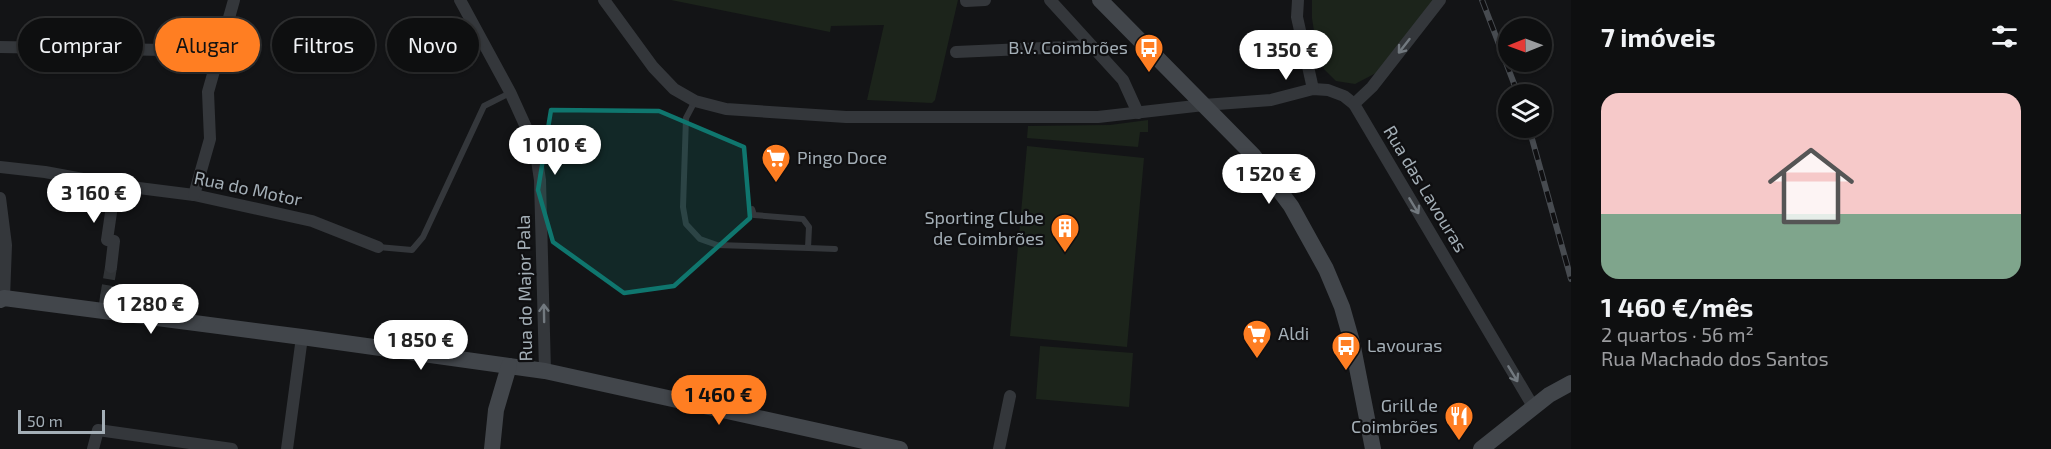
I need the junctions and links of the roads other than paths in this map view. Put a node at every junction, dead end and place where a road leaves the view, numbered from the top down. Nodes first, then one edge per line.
1 (234, 0) edge
2 (604, 0) edge
3 (966, 0) edge
4 (985, 0) edge
5 (1050, 0) edge
6 (1100, 0) edge
7 (1298, 0) edge
8 (1440, 0) edge
9 (466, 2) edge
10 (229, 18) edge
11 (1090, 46) junction
12 (0, 47) edge
13 (155, 50) edge
14 (956, 52) dead end
15 (213, 72) edge
16 (1313, 89) junction
17 (510, 92) junction
18 (695, 101) junction
19 (1354, 104) junction
20 (1204, 105) junction
21 (1138, 113) junction
22 (0, 167) edge
23 (115, 185) junction
24 (194, 195) junction
25 (0, 198) edge
26 (752, 209) dead end
27 (378, 247) joint
28 (808, 248) junction
29 (835, 249) dead end
30 (111, 267) tunnel mouth
31 (2, 299) edge
32 (302, 337) junction
33 (509, 366) junction
34 (545, 371) junction
35 (1570, 386) edge
36 (1010, 396) dead end
37 (1533, 408) junction
38 (896, 448) edge
39 (93, 449) edge
40 (232, 449) edge
41 (287, 449) edge
42 (492, 449) edge
43 (999, 449) edge
44 (1373, 449) edge
45 (1480, 449) edge

1 - 10 street
2 - 18 street
3 - 4 street
5 - 11 street
6 - 20 street
7 - 16 street
8 -> 19 street
9 - 17 street, Rua do Major Pala
11 - 14 street
11 - 21 street
12 - 13 street
15 - 24 street
16 - 19 street
16 - 20 street
17 - 27 lane
34 -> 17 street, Rua do Major Pala
18 - 21 street
18 - 28 lane
19 -> 37 street, Rua das Lavouras
20 - 21 street
20 - 44 street
22 - 23 street, Rua do Motor
23 - 24 street, Rua do Motor
23 - 30 street
24 - 27 street, Rua do Motor
25 - 31 street
26 - 28 lane
28 - 29 lane
31 - 32 street
32 - 33 street
32 - 41 street
33 - 34 street
33 - 42 street
34 - 38 street
35 - 37 street
36 - 43 street
37 - 45 street
39 - 40 street

